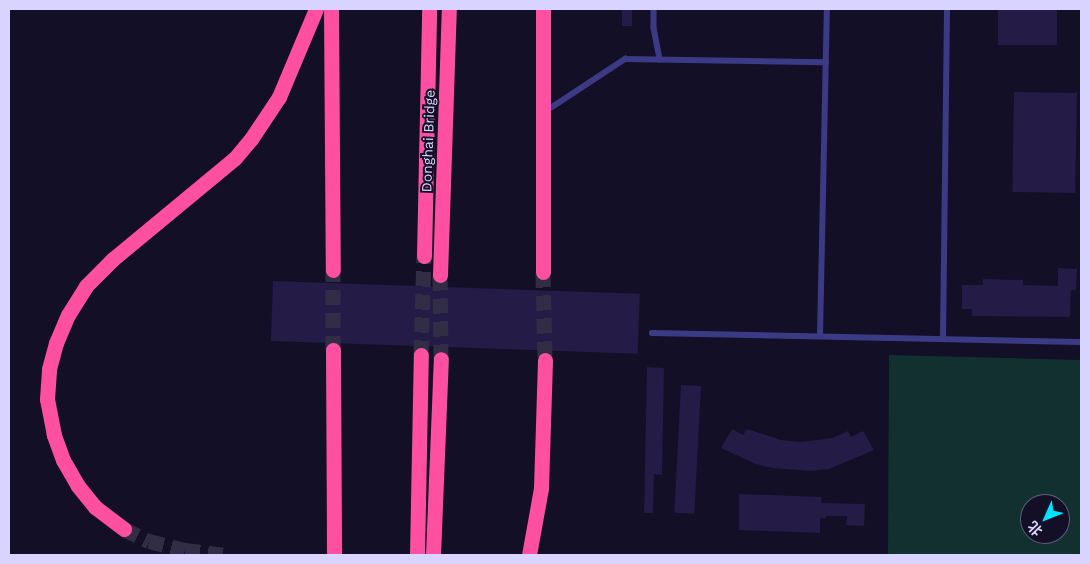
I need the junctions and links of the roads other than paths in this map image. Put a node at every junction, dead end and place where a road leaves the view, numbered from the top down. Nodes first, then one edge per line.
1 (316, 9) edge
2 (331, 9) edge
3 (429, 9) edge
4 (448, 9) edge
5 (543, 9) edge
6 (654, 9) edge
7 (827, 9) edge
8 (947, 9) edge
9 (660, 60) junction
10 (826, 62) junction
11 (544, 112) junction
12 (424, 256) tunnel mouth
13 (334, 270) tunnel mouth
14 (543, 272) tunnel mouth
15 (440, 275) tunnel mouth
16 (652, 333) dead end
17 (820, 336) junction
18 (943, 339) junction
19 (1081, 342) edge
20 (333, 350) tunnel mouth
21 (421, 355) tunnel mouth
22 (440, 359) tunnel mouth
23 (545, 360) tunnel mouth
24 (124, 529) tunnel mouth
25 (334, 555) edge
26 (417, 555) edge
27 (433, 555) edge
28 (529, 555) edge

1 - 24 highway
2 - 13 highway
3 - 12 highway, Donghai Bridge
4 - 15 highway, Donghai Bridge
5 - 11 highway
6 - 9 lane
7 - 10 lane
8 - 18 lane
9 - 10 lane
9 - 11 lane
10 - 17 lane
11 - 14 highway
16 - 17 lane
17 - 18 lane
18 - 19 lane
20 - 25 highway
21 - 26 highway
22 - 27 highway
23 - 28 highway

